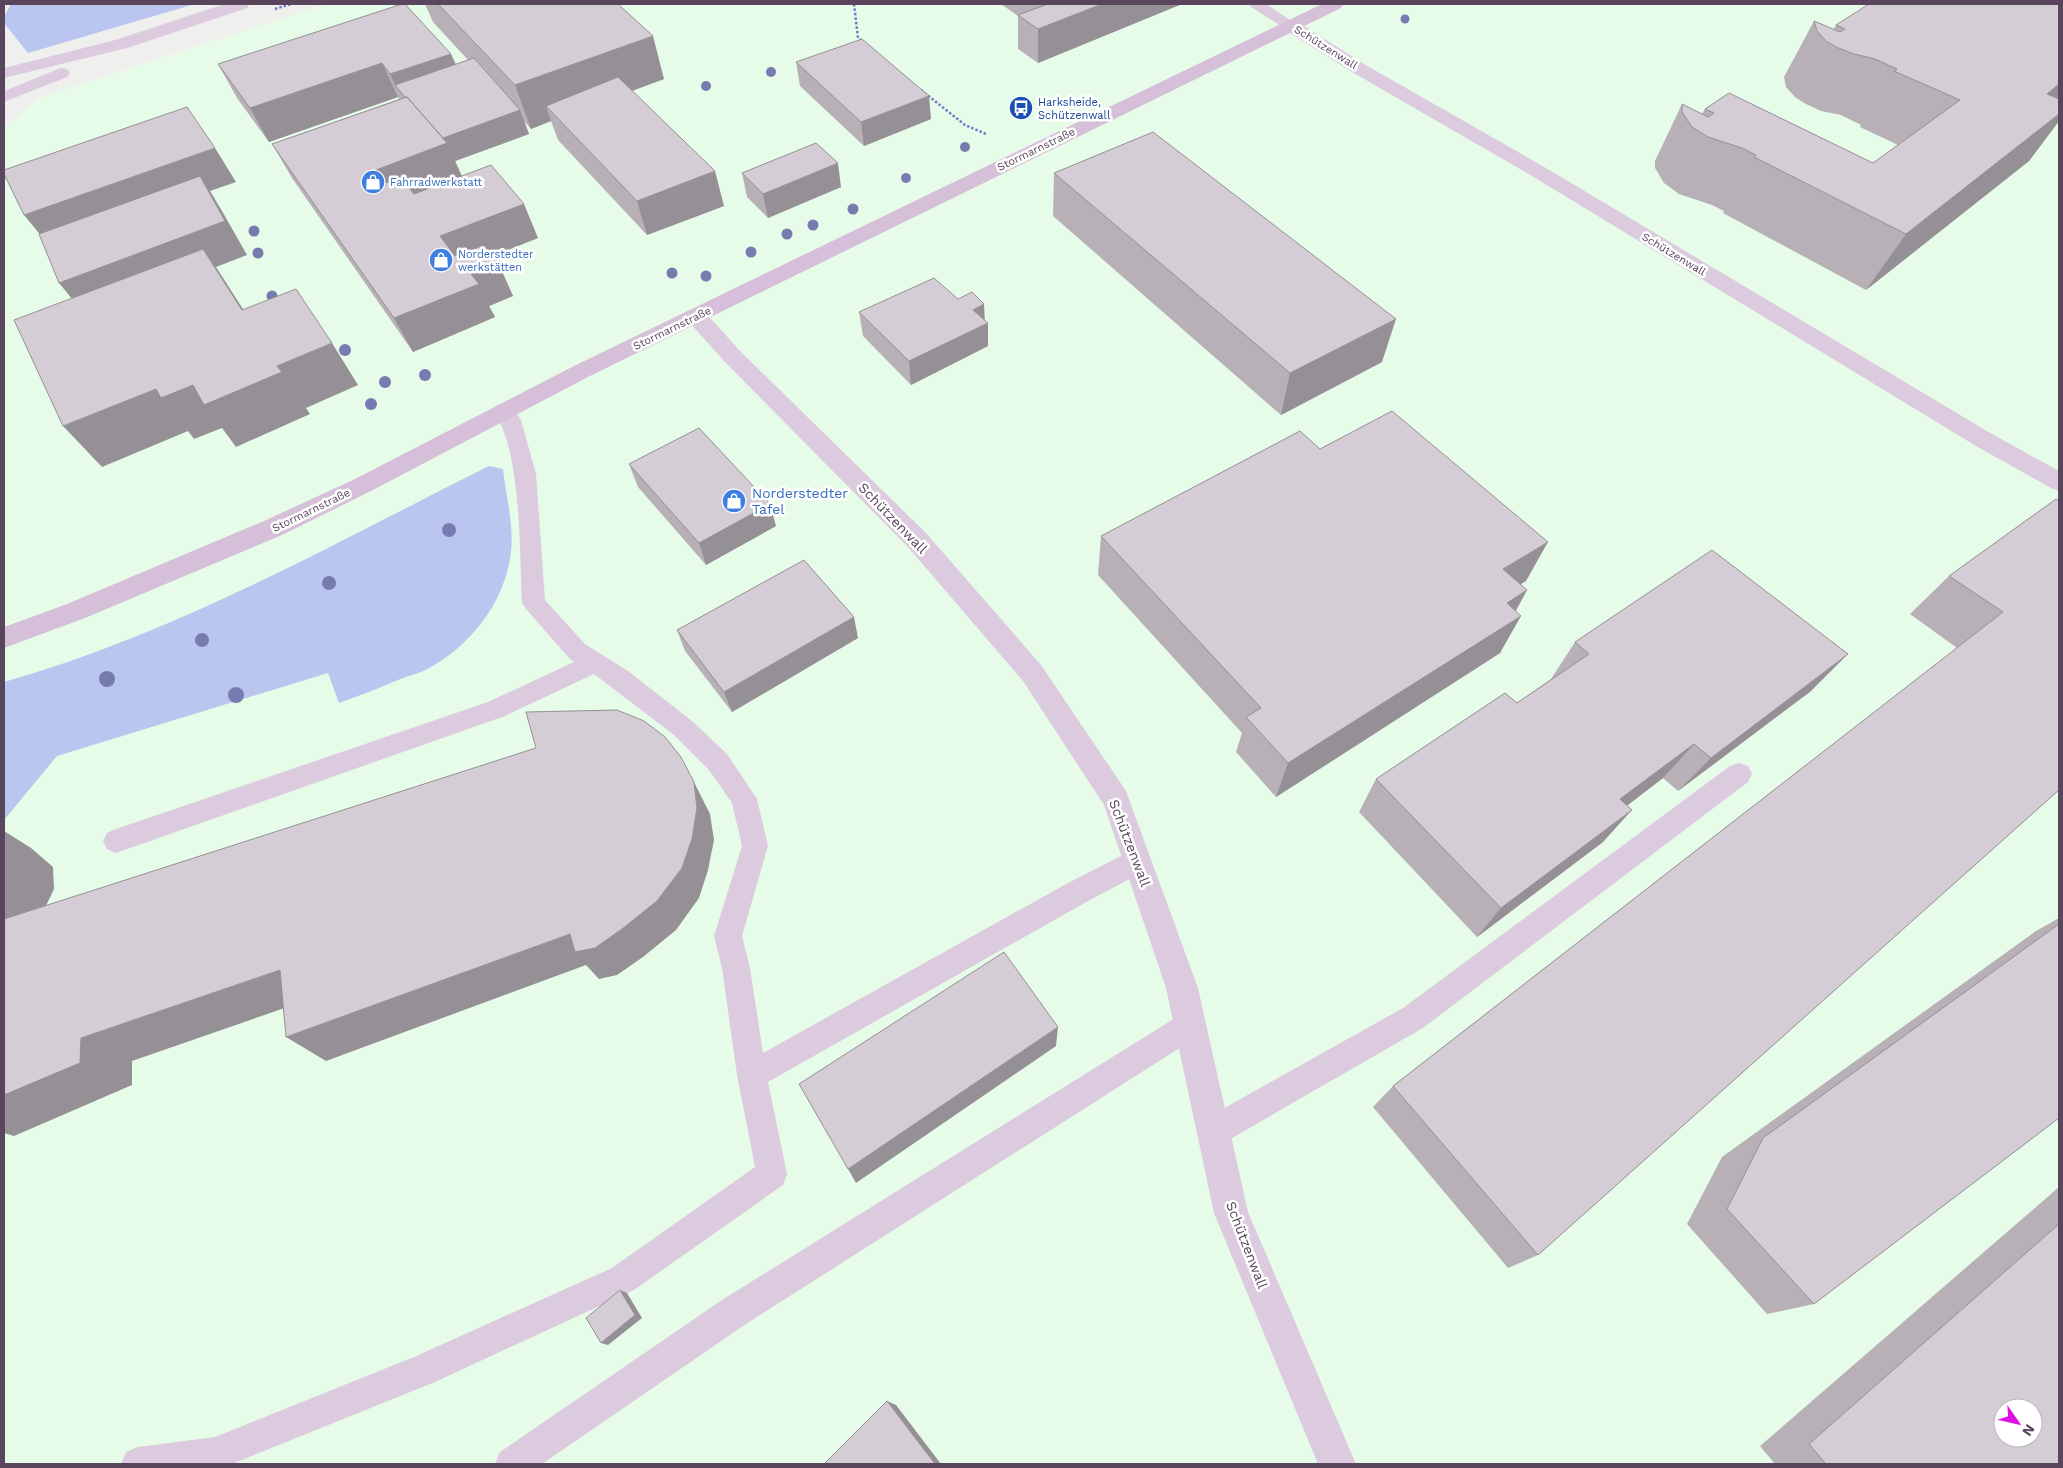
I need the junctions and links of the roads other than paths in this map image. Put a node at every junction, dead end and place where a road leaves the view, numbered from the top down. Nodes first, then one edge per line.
1 (241, 4) edge
2 (1256, 4) edge
3 (1335, 4) edge
4 (1290, 25) junction
5 (121, 44) junction
6 (4, 73) edge
7 (4, 97) edge
8 (696, 316) junction
9 (504, 410) junction
10 (2059, 482) edge
11 (4, 638) edge
12 (595, 663) junction
13 (1739, 774) edge
14 (116, 841) dead end
15 (1138, 861) junction
16 (1190, 1025) junction
17 (752, 1075) junction
18 (1214, 1131) junction
19 (138, 1464) edge
20 (512, 1464) edge
21 (1337, 1464) edge

1 - 5 street
2 - 4 lane
3 - 4 main road, Stormarnstraße
4 - 8 main road, Stormarnstraße
4 - 10 street, Schützenwall
5 - 6 street
5 - 7 street
8 - 9 main road, Stormarnstraße
8 - 15 street, Schützenwall
9 - 11 main road, Stormarnstraße
9 - 12 lane
12 - 14 lane
12 - 17 lane
13 - 18 lane
15 - 16 street, Schützenwall
15 - 17 lane
16 - 18 street, Schützenwall
16 - 20 lane
17 - 19 lane
18 - 21 street, Schützenwall

